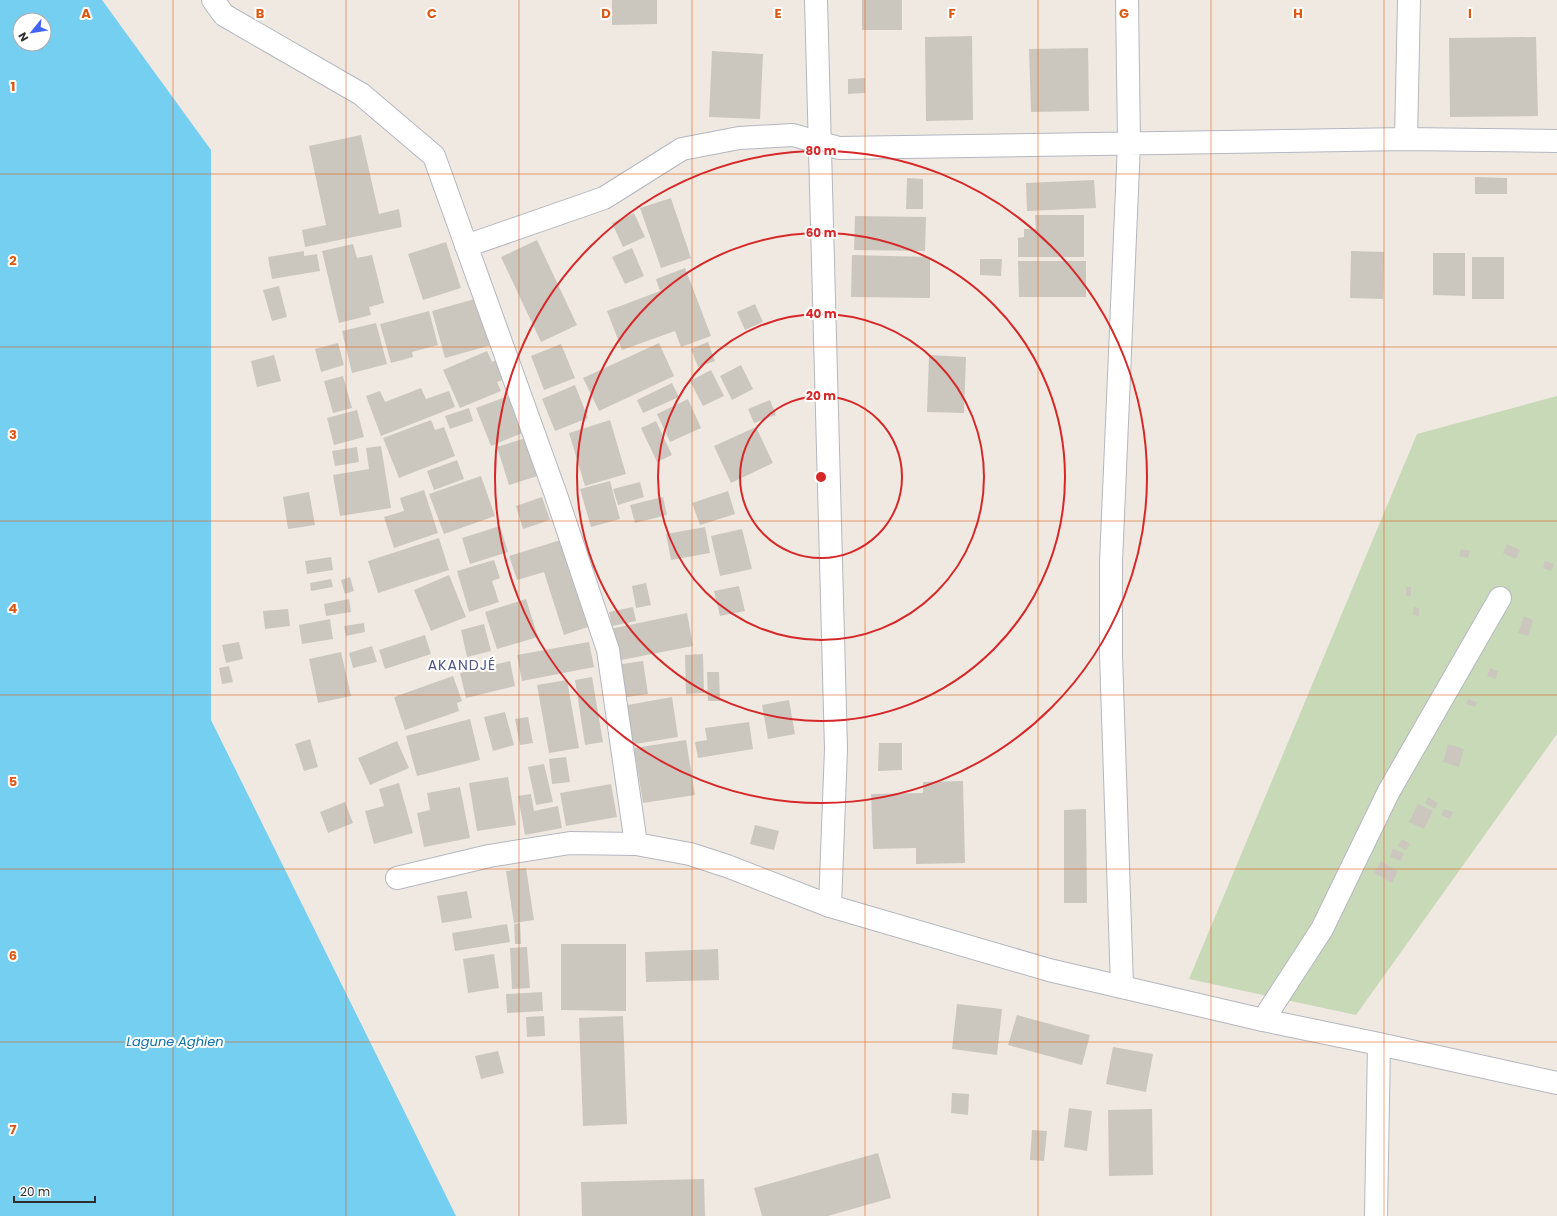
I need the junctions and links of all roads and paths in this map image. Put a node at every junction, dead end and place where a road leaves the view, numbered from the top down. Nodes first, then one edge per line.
1 (213, 0) edge
2 (816, 0) edge
3 (1127, 0) edge
4 (1408, 0) edge
5 (1406, 139) junction
6 (1557, 141) edge
7 (819, 142) junction
8 (1129, 143) junction
9 (466, 246) junction
10 (1500, 598) dead end
11 (636, 844) junction
12 (397, 878) dead end
13 (830, 906) junction
14 (1122, 987) junction
15 (1263, 1020) junction
16 (1379, 1044) junction
17 (1557, 1083) edge
18 (1376, 1216) edge

1 - 9 street
2 - 7 street
3 - 8 street
4 - 5 street
5 - 6 street
5 - 8 street
7 - 8 street
7 - 9 street
7 - 13 street
8 - 14 street
9 - 11 street
10 - 15 street
11 - 12 street
11 - 13 street
13 - 14 street
14 - 15 street
15 - 16 street
16 - 17 street
16 - 18 street

